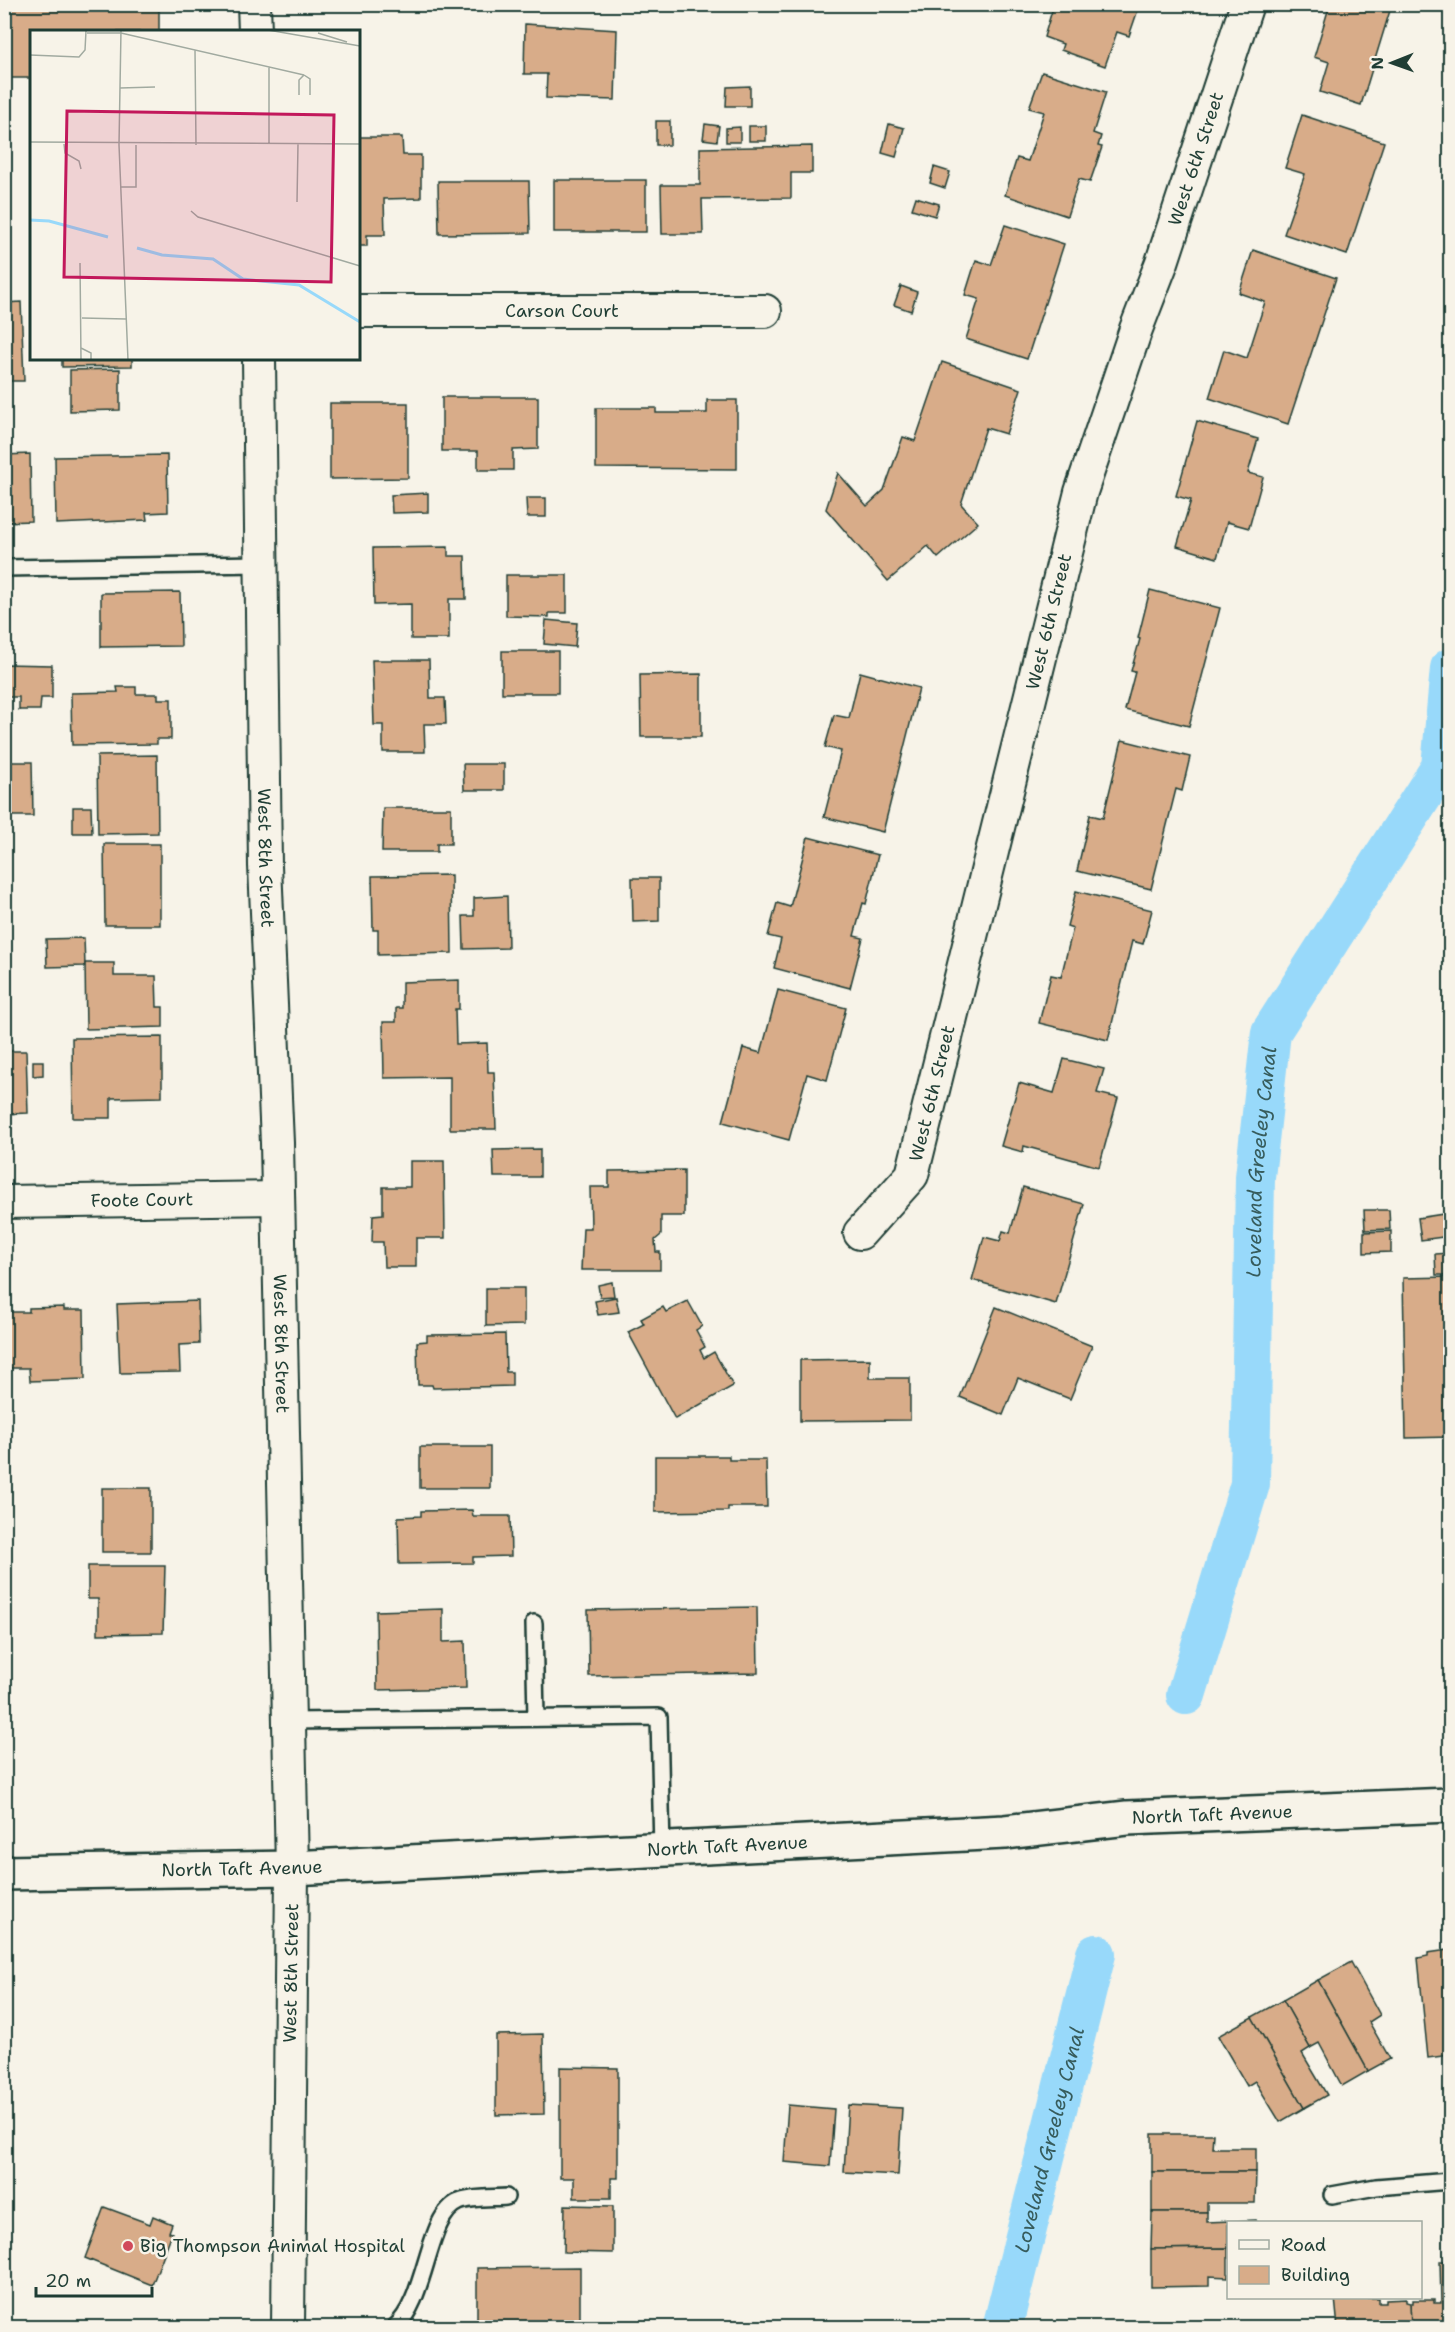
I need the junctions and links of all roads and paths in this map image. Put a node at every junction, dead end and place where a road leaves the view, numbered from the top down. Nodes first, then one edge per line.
1 (254, 4) edge
2 (1246, 4) edge
3 (255, 30) edge
4 (360, 311) edge
5 (765, 311) dead end
6 (259, 360) edge
7 (261, 564) junction
8 (4, 568) edge
9 (278, 1198) junction
10 (4, 1202) edge
11 (860, 1233) dead end
12 (534, 1623) dead end
13 (536, 1718) junction
14 (289, 1721) junction
15 (1450, 1805) edge
16 (662, 1850) junction
17 (292, 1869) junction
18 (4, 1873) edge
19 (1450, 2181) edge
20 (1332, 2195) dead end
21 (506, 2197) dead end
22 (288, 2328) edge
23 (394, 2328) edge

1 - 3 street
2 - 11 street, West 6th Street
4 - 5 street, Carson Court
6 - 7 street, West 8th Street
7 - 8 lane
7 - 9 street, West 8th Street
9 - 10 street, Foote Court
9 - 14 street, West 8th Street
12 - 13 lane
13 - 14 lane
13 - 16 lane
14 - 17 street, West 8th Street
15 - 16 main road, North Taft Avenue
16 - 17 main road, North Taft Avenue
17 - 18 main road, North Taft Avenue
17 - 22 street, West 8th Street
19 - 20 lane
21 - 23 lane

